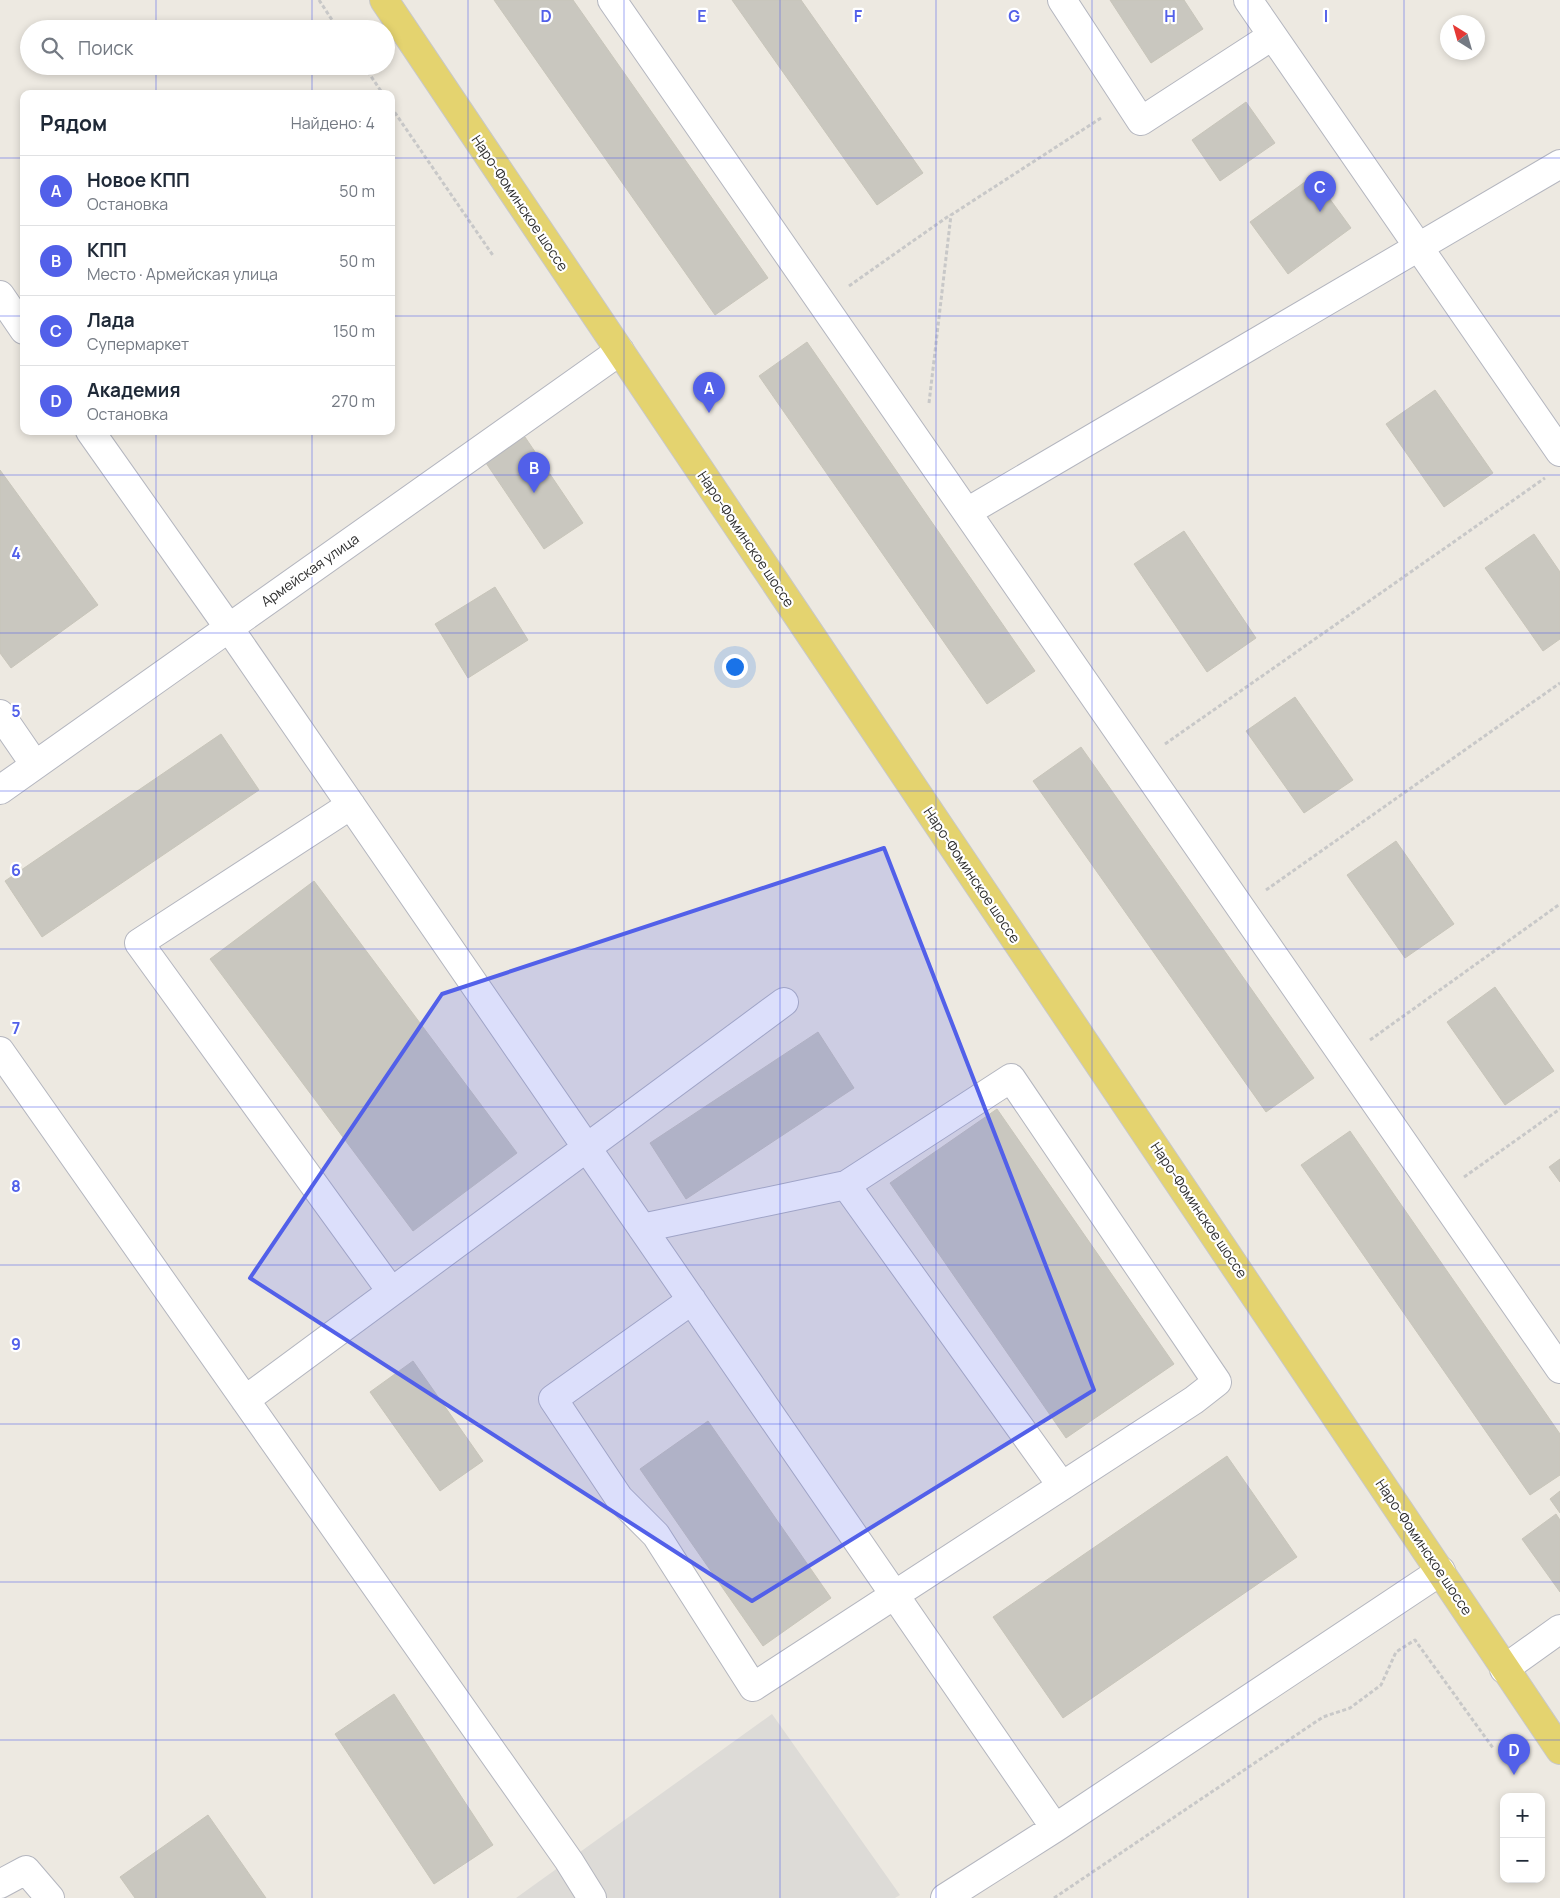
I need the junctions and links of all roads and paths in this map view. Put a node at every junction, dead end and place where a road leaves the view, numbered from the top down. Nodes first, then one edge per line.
1 (319, 0) edge
2 (384, 0) edge
3 (612, 0) edge
4 (1062, 0) edge
5 (1248, 0) edge
6 (332, 20) edge
7 (1272, 36) junction
8 (370, 75) edge
9 (379, 90) edge
10 (1128, 101) junction
11 (395, 113) edge
12 (1560, 164) edge
13 (951, 215) junction
14 (1417, 247) junction
15 (494, 257) dead end
16 (824, 304) junction
17 (620, 351) junction
18 (95, 435) edge
19 (924, 448) junction
20 (1556, 462) edge
21 (967, 512) junction
22 (229, 628) junction
23 (1560, 683) edge
24 (0, 714) edge
25 (1140, 762) junction
26 (35, 766) junction
27 (0, 790) edge
28 (351, 805) junction
29 (1560, 904) edge
30 (1241, 908) junction
31 (784, 1002) dead end
32 (0, 1051) edge
33 (1345, 1058) junction
34 (1560, 1108) edge
35 (586, 1147) junction
36 (846, 1185) junction
37 (1439, 1195) junction
38 (642, 1228) junction
39 (391, 1291) junction
40 (692, 1300) junction
41 (1560, 1370) edge
42 (245, 1400) junction
43 (1062, 1486) junction
44 (1440, 1571) junction
45 (894, 1594) junction
46 (1560, 1629) edge
47 (1504, 1668) junction
48 (1493, 1748) dead end
49 (1560, 1750) edge
50 (1055, 1828) junction
51 (0, 1884) edge
52 (50, 1898) edge
53 (592, 1898) edge
54 (944, 1898) edge
55 (1054, 1898) edge

1 - 6 path
2 - 17 main road, Наро-Фоминское шоссе
3 - 16 street
4 - 10 street
5 - 7 street
7 - 10 street
7 - 14 street
8 - 9 path
10 - 13 path
11 - 15 path
12 - 14 street
13 - 16 path
13 - 19 path
14 - 20 street
14 - 21 street
16 - 19 street
17 - 22 street, Армейская улица
17 - 44 main road, Наро-Фоминское шоссе
18 - 22 street
19 - 21 street
20 - 25 path
21 - 25 street
22 - 26 street, Армейская улица
22 - 28 street
23 - 30 path
24 - 26 street
25 - 30 street
26 - 27 street, Армейская улица
28 - 35 street
28 - 39 street
29 - 33 path
30 - 33 street
31 - 35 street
32 - 42 street
33 - 37 street
34 - 37 path
35 - 38 street
35 - 39 street
36 - 38 street
36 - 43 street
36 - 43 street
37 - 41 street
38 - 40 street
39 - 42 street
40 - 45 street
40 - 45 street
42 - 53 street
43 - 45 street
44 - 47 main road, Наро-Фоминское шоссе
44 - 50 street
45 - 50 street
46 - 47 street
47 - 49 main road, Наро-Фоминское шоссе
48 - 55 path
50 - 54 street
51 - 52 street

